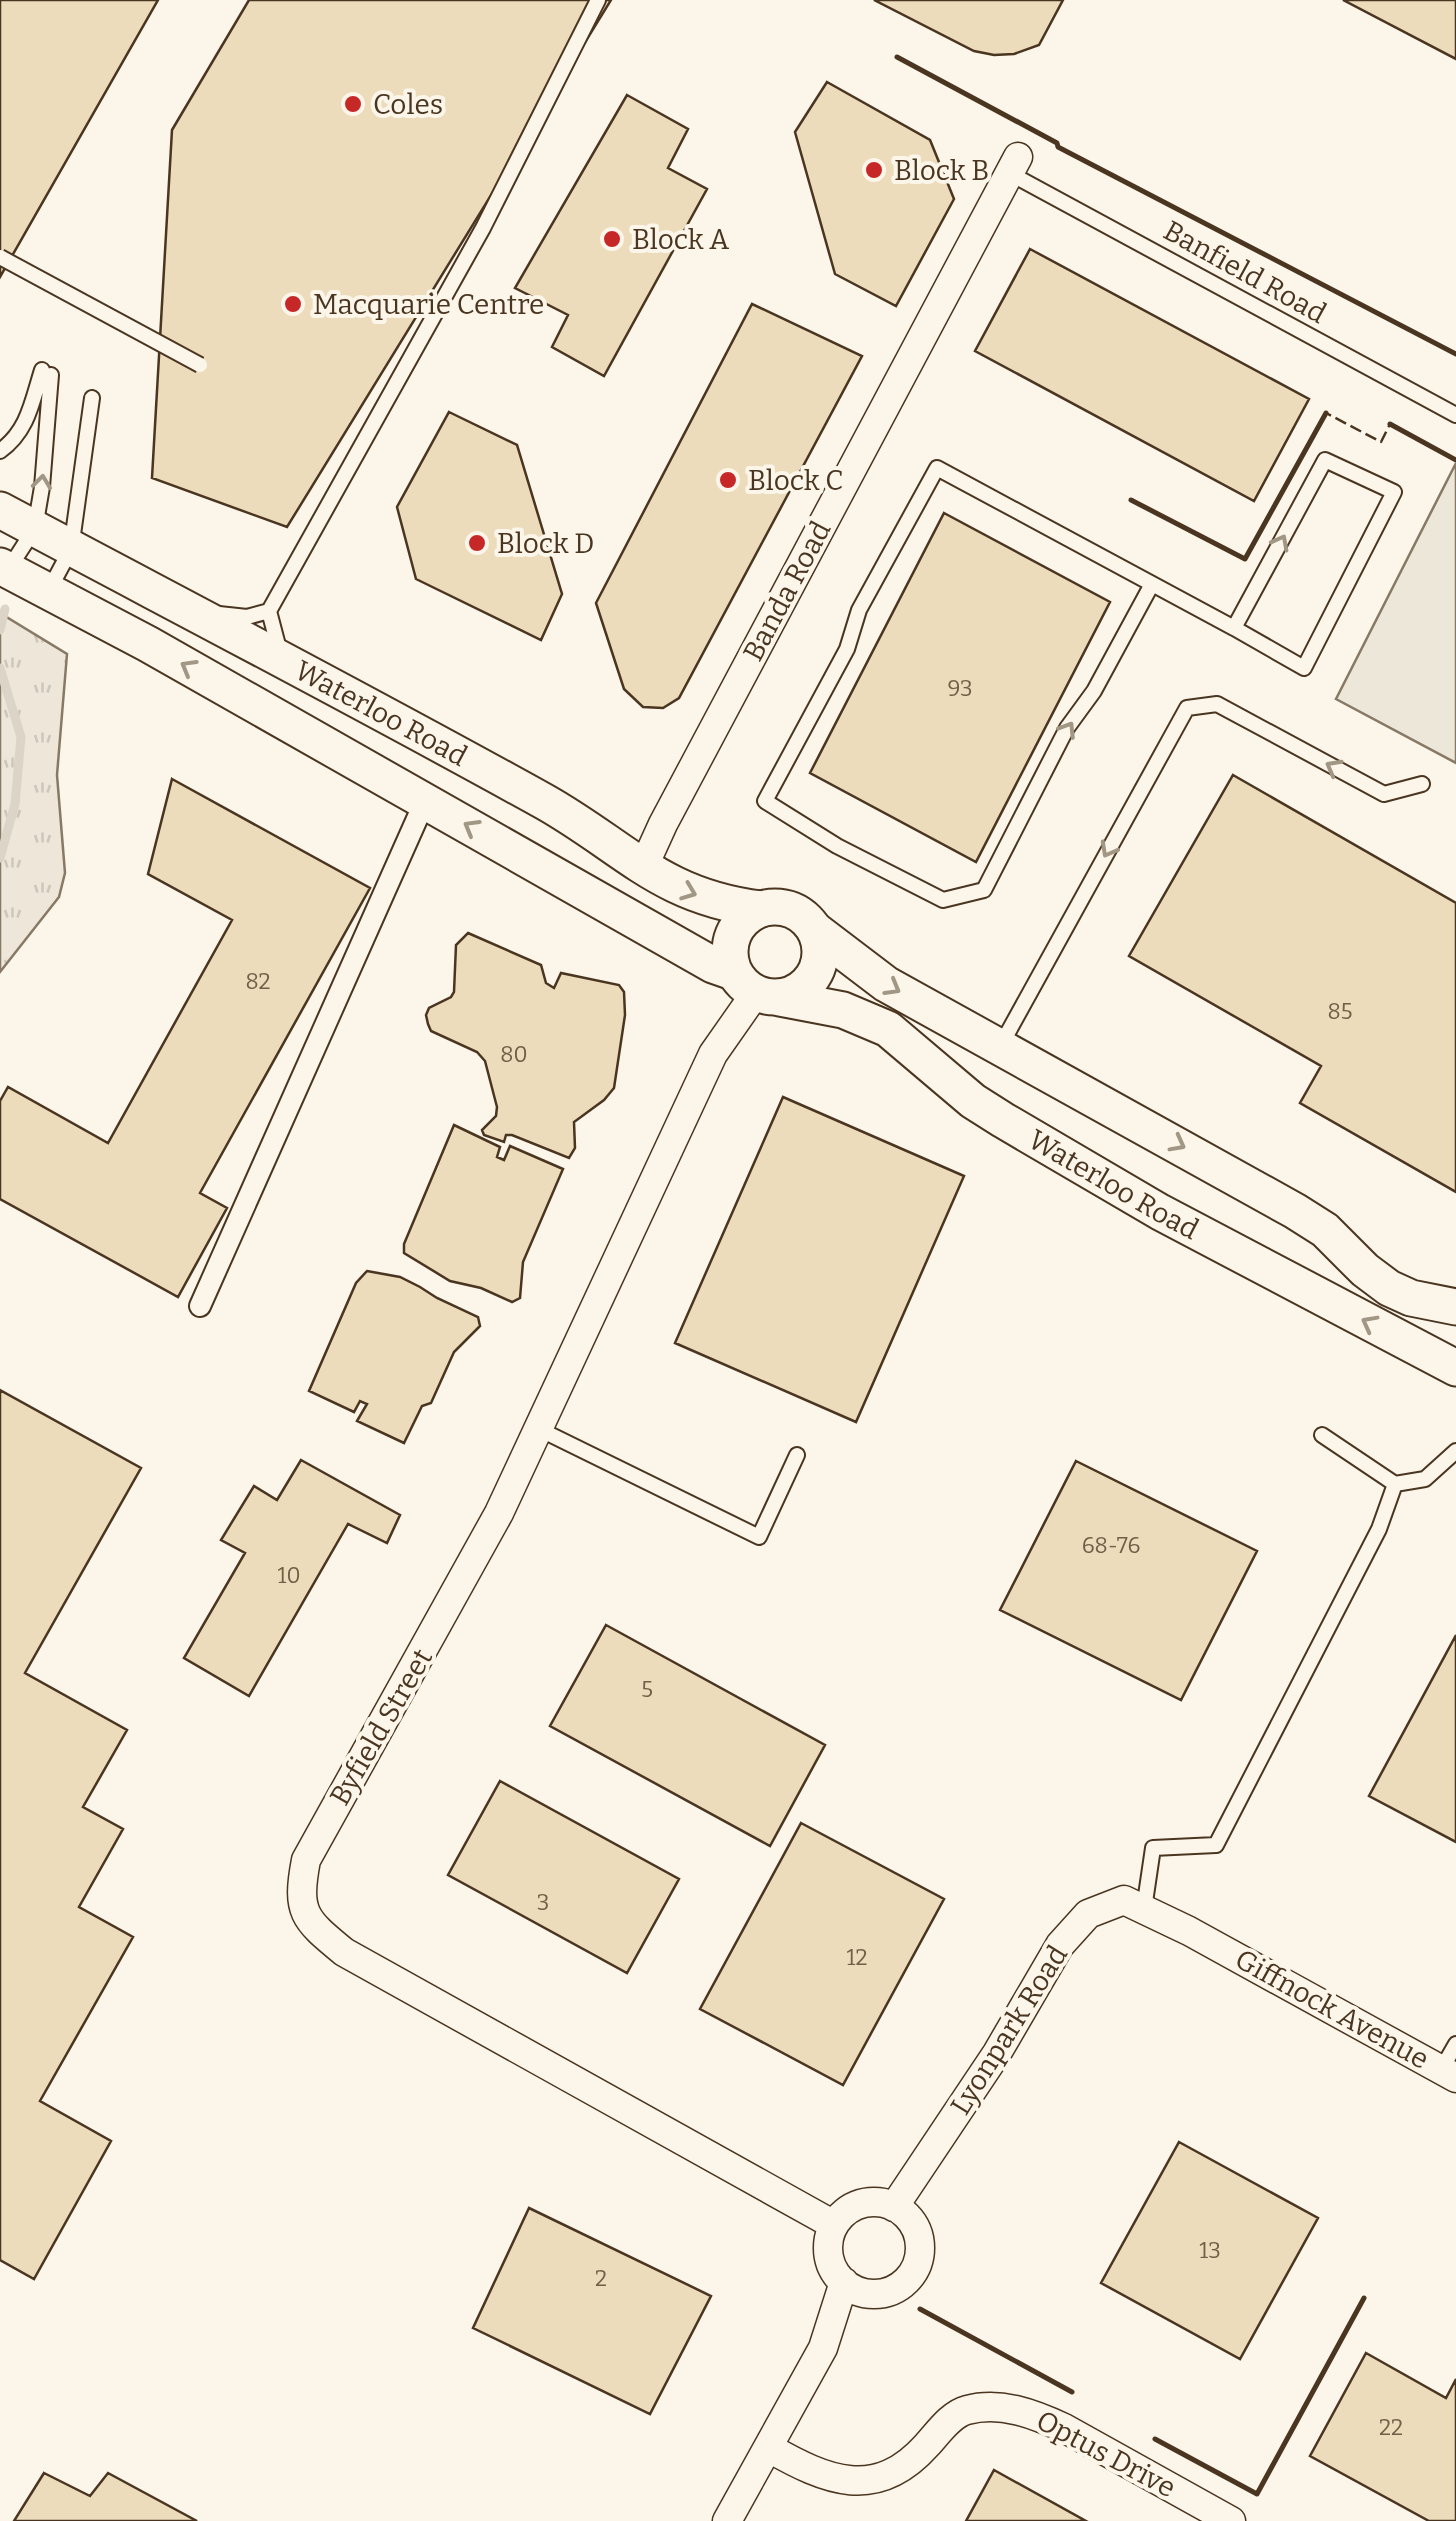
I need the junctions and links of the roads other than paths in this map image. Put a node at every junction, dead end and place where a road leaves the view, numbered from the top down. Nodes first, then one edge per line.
1 (598, 0) edge
2 (1014, 165) joint
3 (0, 258) edge
4 (200, 364) dead end
5 (92, 398) dead end
6 (1456, 415) edge
7 (0, 451) edge
8 (0, 510) edge
9 (35, 528) junction
10 (71, 549) junction
11 (4, 568) edge
12 (1152, 584) junction
13 (48, 591) junction
14 (268, 610) junction
15 (187, 611) junction
16 (1234, 628) junction
17 (282, 662) junction
18 (1422, 784) dead end
19 (425, 801) junction
20 (643, 868) junction
21 (760, 909) junction
22 (815, 930) junction
23 (756, 988) junction
24 (1000, 1047) junction
25 (200, 1306) dead end
26 (1456, 1307) edge
27 (1456, 1368) edge
28 (538, 1429) junction
29 (1322, 1435) dead end
30 (1456, 1451) edge
31 (797, 1455) dead end
32 (1395, 1484) junction
33 (1144, 1909) junction
34 (1207, 1941) joint
35 (1456, 2044) edge
36 (1449, 2074) edge
37 (894, 2206) junction
38 (834, 2225) junction
39 (844, 2282) junction
40 (769, 2448) junction
41 (726, 2521) edge
42 (1232, 2521) edge

1 - 14 lane
2 - 6 lane, Banfield Road
2 - 20 street, Banda Road
3 - 4 lane, bridge
5 - 10 lane
9 -> 7 lane
8 - 9 street, Waterloo Road
9 - 10 street, Waterloo Road
9 - 11 lane
10 - 13 lane
10 - 15 street, Waterloo Road
11 - 13 street, Waterloo Road
12 -> 12 lane
12 - 16 lane
19 -> 13 street, Waterloo Road
14 - 15 lane
14 - 17 lane
15 - 17 street, Waterloo Road
16 -> 16 lane
17 - 20 street, Waterloo Road
18 -> 24 lane
23 -> 19 street, Waterloo Road
19 - 25 street
20 -> 21 street, Waterloo Road
21 - 22 street
21 - 23 street
22 - 23 street
22 -> 24 street
27 -> 23 street, Waterloo Road
23 - 28 street, Byfield Street
24 -> 26 street
28 - 31 lane
28 - 38 street, Byfield Street
29 - 32 lane
30 - 32 lane
32 - 33 lane
33 - 34 street, Lyonpark Road
33 - 37 street, Lyonpark Road
34 - 36 street, Giffnock Avenue
35 - 36 lane
37 - 38 street
37 - 39 street
38 - 39 street
39 - 40 street
40 - 41 street
40 - 42 street, Optus Drive

